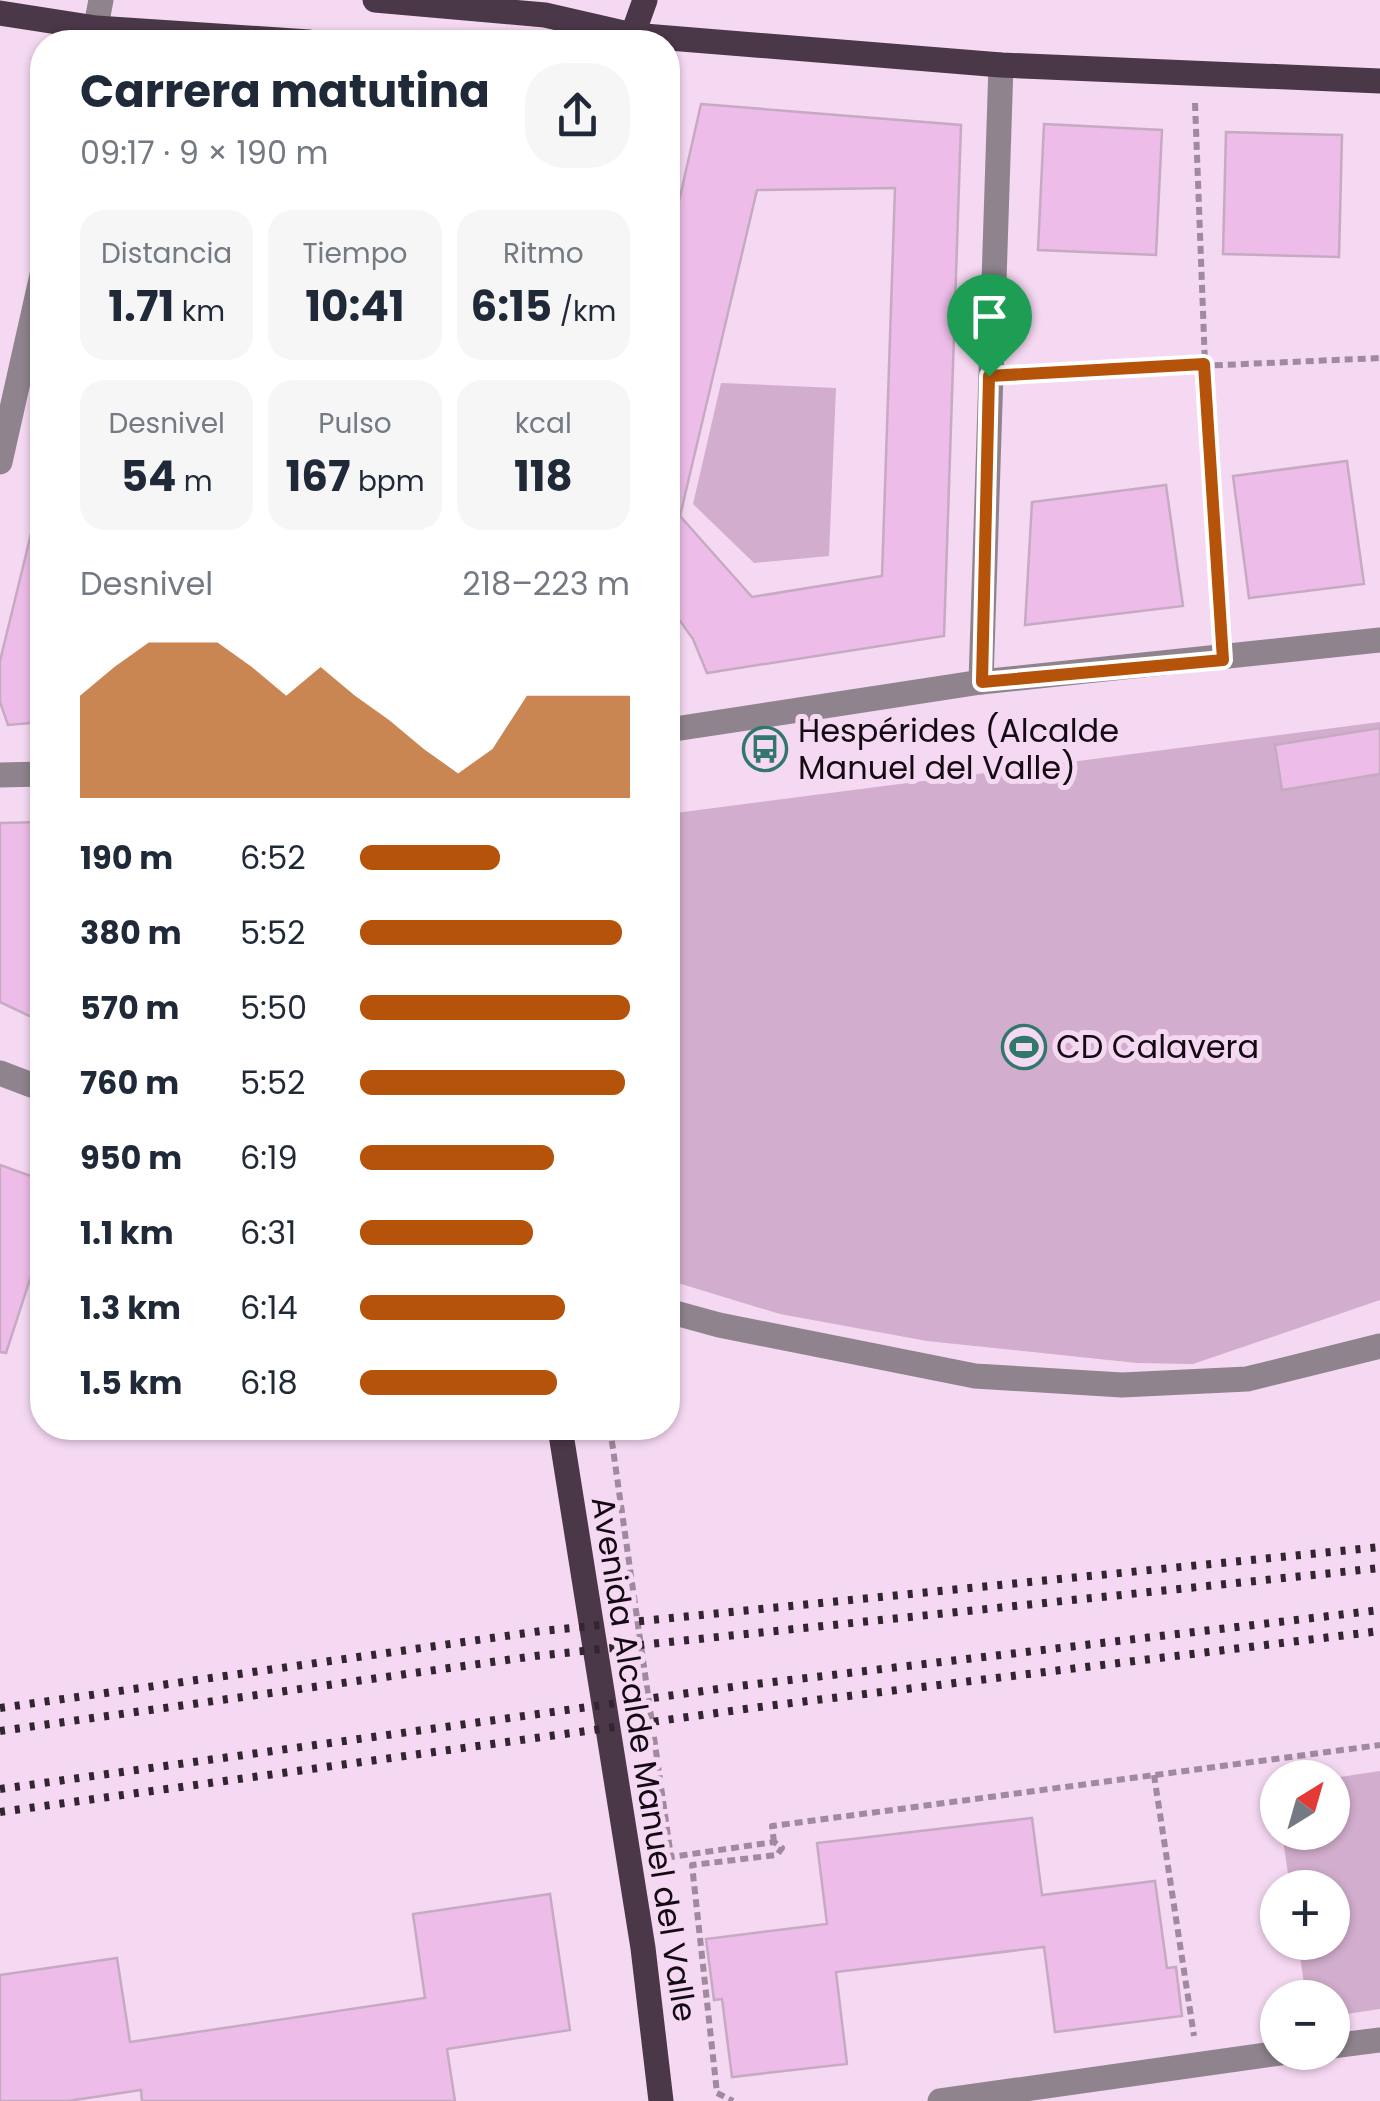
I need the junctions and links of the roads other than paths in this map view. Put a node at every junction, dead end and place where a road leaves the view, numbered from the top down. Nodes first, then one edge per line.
1 (102, 0) edge
2 (375, 0) edge
3 (645, 0) edge
4 (0, 13) edge
5 (73, 30) edge
6 (96, 30) edge
7 (599, 30) edge
8 (634, 30) edge
9 (680, 43) edge
10 (1001, 66) junction
11 (1380, 80) edge
12 (30, 328) edge
13 (0, 462) edge
14 (1380, 640) edge
15 (982, 682) junction
16 (680, 728) edge
17 (0, 774) edge
18 (30, 774) edge
19 (0, 1073) edge
20 (30, 1085) edge
21 (680, 1315) edge
22 (1380, 1346) edge
23 (562, 1440) edge
24 (1380, 2040) edge
25 (1350, 2044) edge
26 (1260, 2056) edge
27 (661, 2101) edge
28 (940, 2101) edge

1 - 6 street
2 - 7 main road
3 - 8 main road
4 - 5 main road
9 - 10 main road
10 - 11 main road
10 - 15 street
12 - 13 street
14 - 15 street
15 - 16 street
17 - 18 street
19 - 20 street
21 - 22 street
23 - 27 main road, Avenida Alcalde Manuel del Valle
24 - 25 street
26 - 28 street

